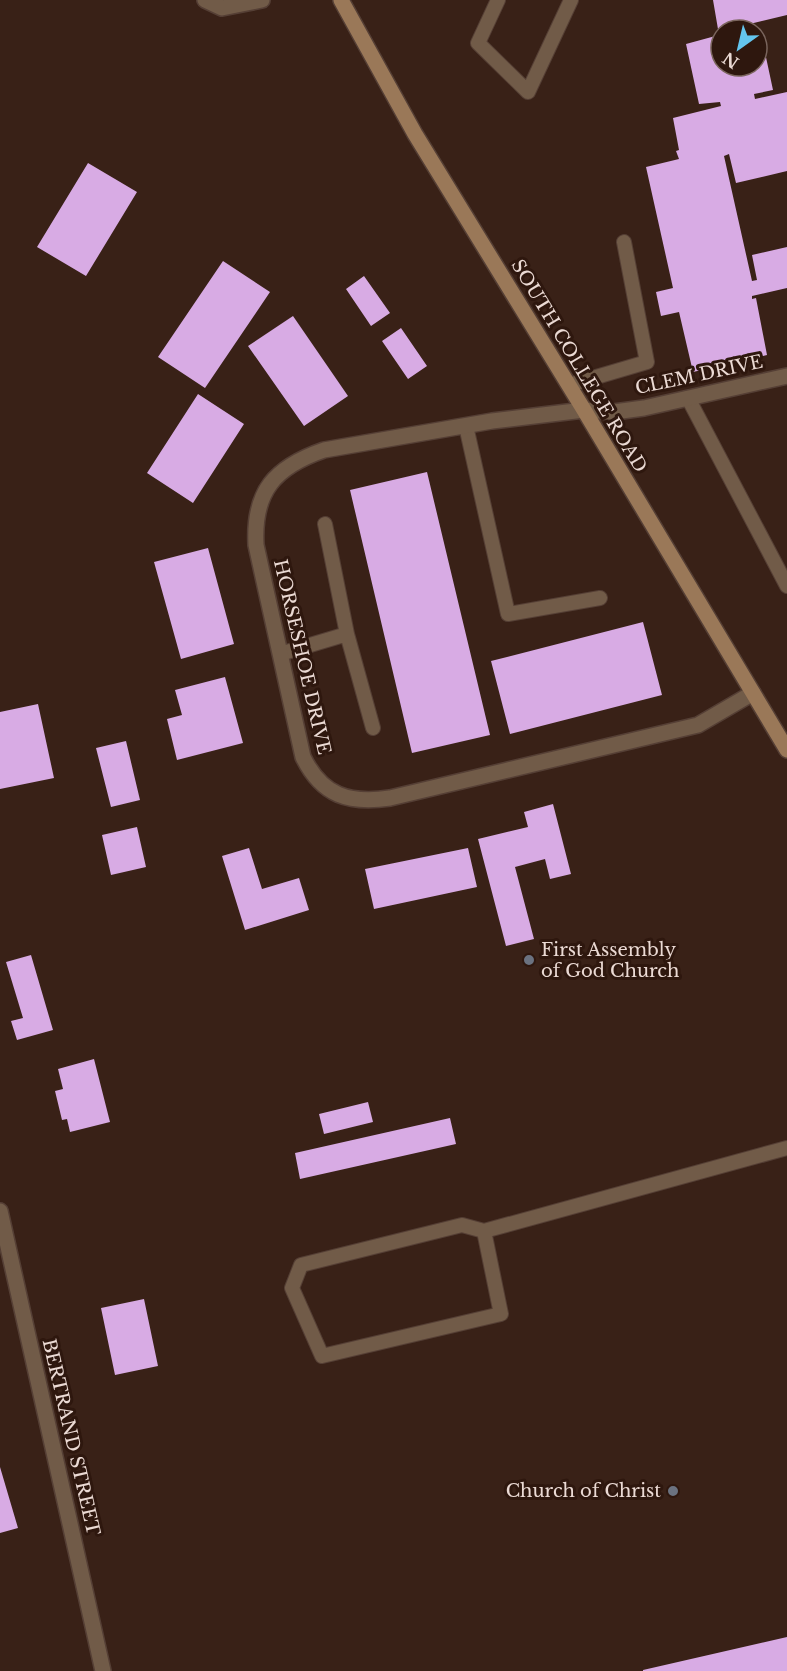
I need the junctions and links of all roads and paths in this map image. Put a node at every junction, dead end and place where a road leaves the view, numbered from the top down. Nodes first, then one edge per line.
1 (205, 0) edge
2 (262, 0) edge
3 (341, 0) edge
4 (498, 0) edge
5 (571, 0) edge
6 (624, 242) dead end
7 (787, 376) edge
8 (569, 386) junction
9 (688, 398) junction
10 (584, 410) junction
11 (466, 426) junction
12 (326, 524) dead end
13 (787, 586) edge
14 (600, 598) dead end
15 (347, 634) junction
16 (280, 654) junction
17 (753, 693) junction
18 (373, 728) dead end
19 (787, 750) edge
20 (787, 1148) edge
21 (0, 1211) edge
22 (484, 1231) junction
23 (103, 1671) edge

1 - 2 street
3 - 8 main road, SOUTH COLLEGE ROAD
4 - 5 lane
6 - 8 lane
7 - 9 street, CLEM DRIVE
8 - 10 main road, SOUTH COLLEGE ROAD
9 - 10 street, CLEM DRIVE
9 - 13 lane
10 - 11 street, HORSESHOE DRIVE
10 - 17 main road, SOUTH COLLEGE ROAD
11 - 14 lane
11 - 16 street, HORSESHOE DRIVE
12 - 15 lane
15 - 16 lane
15 - 18 lane
16 - 17 street, HORSESHOE DRIVE
17 - 19 main road, SOUTH COLLEGE ROAD
20 - 22 lane
21 - 23 street, BERTRAND STREET
22 - 22 lane

